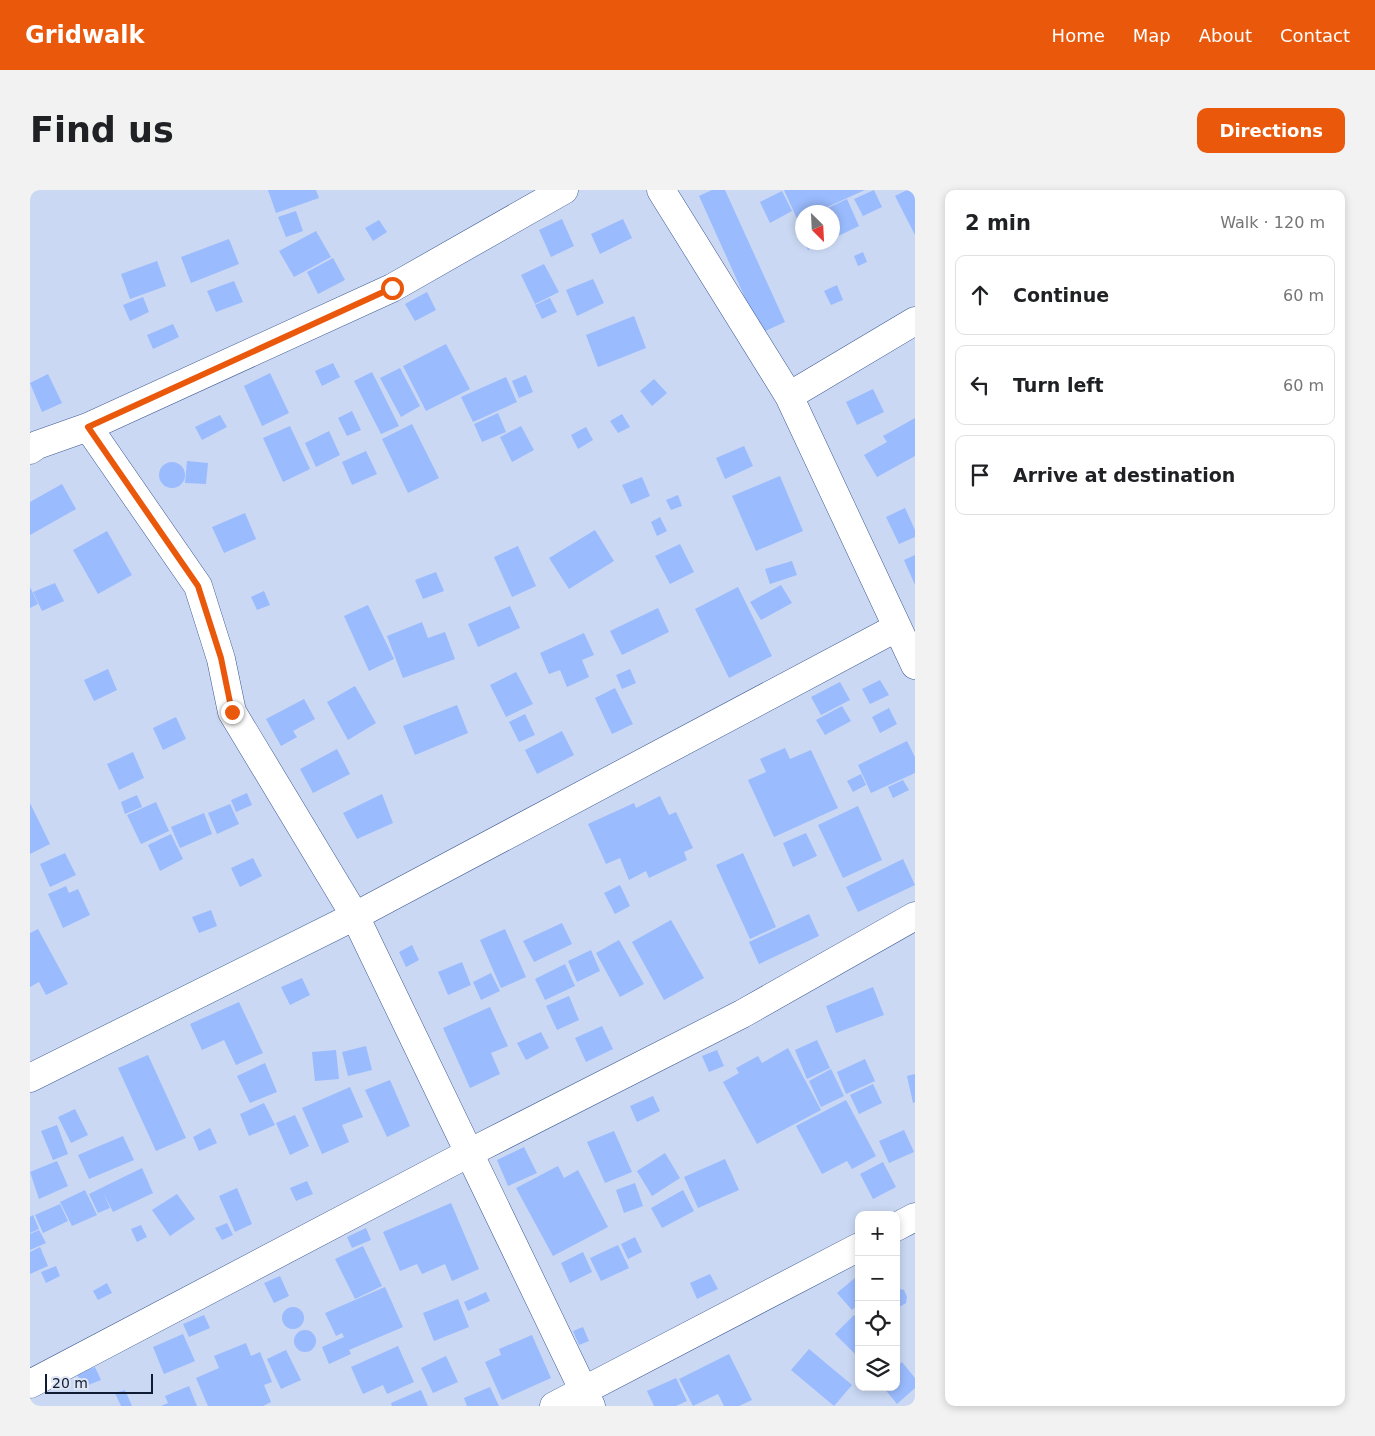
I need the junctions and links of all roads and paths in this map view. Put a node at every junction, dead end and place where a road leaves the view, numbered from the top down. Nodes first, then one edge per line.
1 (564, 190) edge
2 (661, 190) edge
3 (915, 321) edge
4 (789, 396) junction
5 (88, 427) junction
6 (30, 450) edge
7 (896, 628) junction
8 (915, 665) edge
9 (355, 916) junction
10 (915, 916) edge
11 (30, 1078) edge
12 (915, 1217) edge
13 (900, 1225) edge
14 (855, 1249) edge
15 (30, 1384) edge
16 (554, 1406) edge
17 (591, 1406) edge

1 - 5 street
2 - 4 street
3 - 4 street
4 - 7 street
5 - 6 street
5 - 9 street
7 - 8 street
7 - 9 street
9 - 11 street
9 - 17 street
10 - 15 street
12 - 13 street
14 - 16 street

